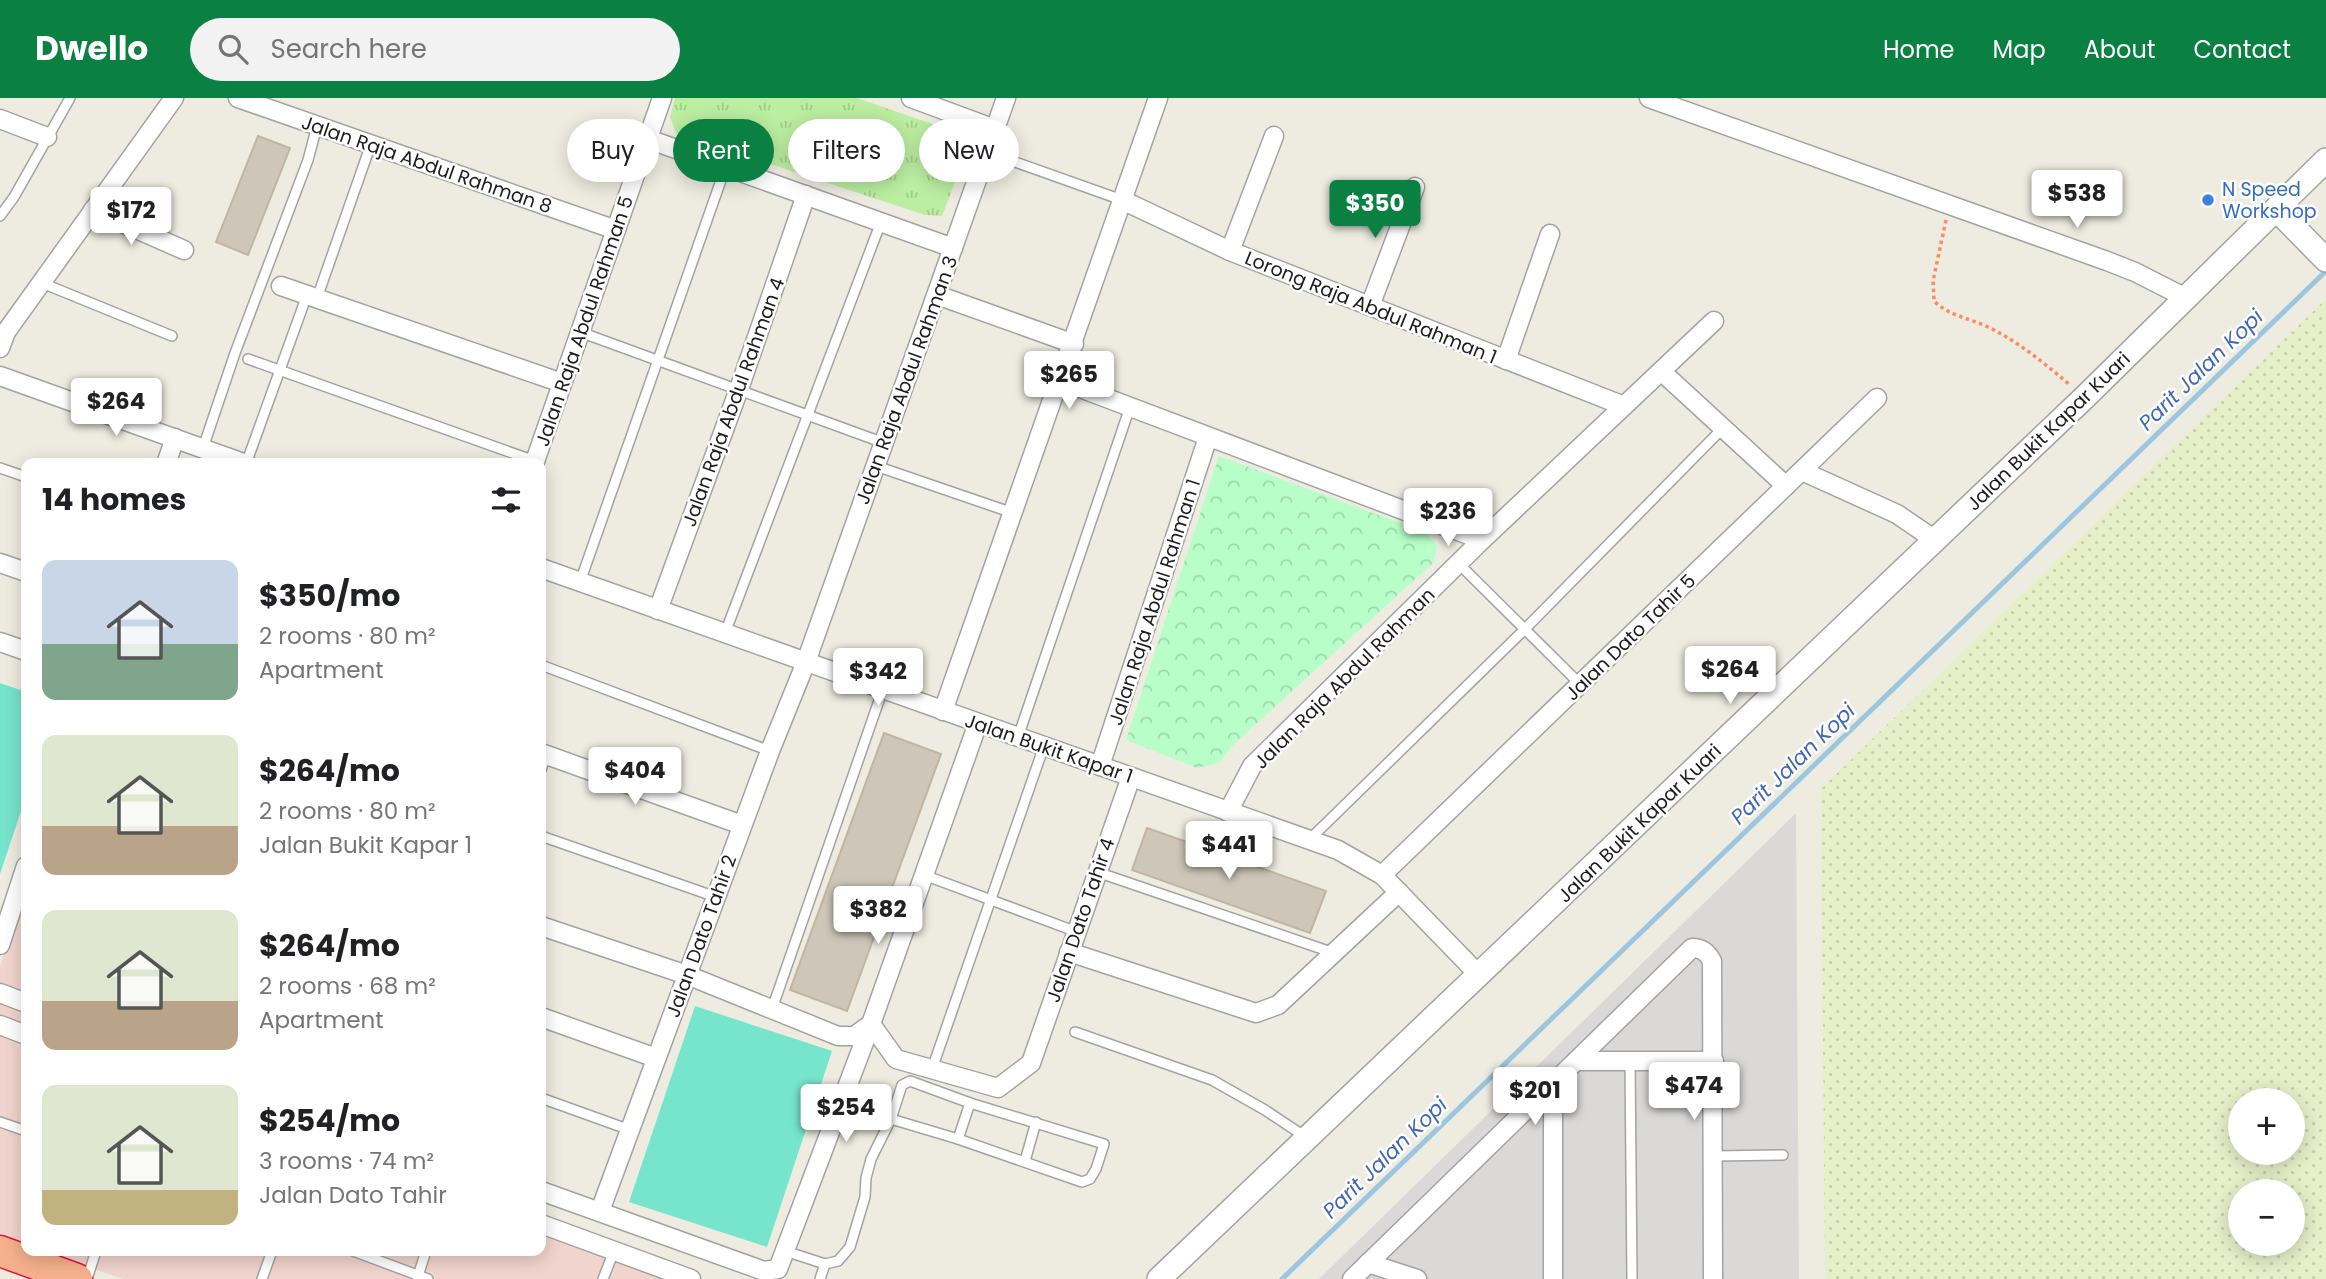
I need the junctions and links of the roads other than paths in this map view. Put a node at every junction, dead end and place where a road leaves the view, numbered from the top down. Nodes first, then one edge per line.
1 (70, 98) edge
2 (174, 98) edge
3 (238, 98) edge
4 (662, 98) edge
5 (911, 98) edge
6 (1006, 98) edge
7 (1158, 98) edge
8 (1649, 98) edge
9 (0, 119) edge
10 (655, 119) edge
11 (968, 119) edge
12 (999, 119) edge
13 (317, 126) junction
14 (1274, 136) dead end
15 (47, 137) junction
16 (371, 145) junction
17 (2326, 160) edge
18 (1019, 163) edge
19 (633, 182) edge
20 (720, 182) edge
21 (770, 182) edge
22 (976, 182) edge
23 (1415, 187) dead end
24 (806, 195) junction
25 (1122, 200) junction
26 (2276, 209) junction
27 (93, 210) junction
28 (1, 212) edge
29 (881, 222) junction
30 (616, 230) junction
31 (1550, 234) dead end
32 (953, 248) junction
33 (184, 250) dead end
34 (1230, 251) junction
35 (2326, 260) edge
36 (41, 282) junction
37 (281, 286) dead end
38 (937, 295) junction
39 (312, 297) junction
40 (2186, 298) junction
41 (1370, 306) junction
42 (1714, 321) dead end
43 (580, 332) junction
44 (172, 336) dead end
45 (1073, 344) junction
46 (0, 348) edge
47 (248, 359) dead end
48 (659, 360) junction
49 (1506, 360) junction
50 (280, 370) junction
51 (1661, 371) junction
52 (0, 376) edge
53 (1059, 380) junction
54 (562, 383) junction
55 (739, 389) junction
56 (1877, 398) dead end
57 (1624, 406) junction
58 (1130, 407) junction
59 (808, 415) junction
60 (1723, 428) junction
61 (1208, 437) junction
62 (175, 438) junction
63 (884, 443) junction
64 (203, 449) junction
65 (168, 458) edge
66 (229, 458) edge
67 (248, 458) edge
68 (520, 458) edge
69 (536, 458) edge
70 (876, 466) junction
71 (0, 468) edge
72 (1802, 471) junction
73 (21, 475) edge
74 (1786, 486) junction
75 (1013, 513) junction
76 (1482, 540) junction
77 (1935, 540) junction
78 (0, 563) edge
79 (1459, 564) junction
80 (21, 570) edge
81 (546, 570) edge
82 (580, 582) junction
83 (658, 610) junction
84 (1525, 629) junction
85 (725, 634) junction
86 (0, 642) edge
87 (21, 649) edge
88 (806, 662) junction
89 (546, 667) edge
90 (1581, 684) junction
91 (883, 689) junction
92 (943, 711) junction
93 (978, 723) junction
94 (1018, 737) junction
95 (1044, 746) junction
96 (770, 751) junction
97 (546, 760) edge
98 (1100, 766) junction
99 (1130, 777) junction
100 (1228, 812) junction
101 (742, 825) junction
102 (546, 838) edge
103 (1309, 840) junction
104 (1097, 872) junction
105 (924, 875) junction
106 (1382, 875) junction
107 (1399, 892) junction
108 (716, 897) junction
109 (990, 900) junction
110 (20, 904) edge
111 (546, 928) edge
112 (1076, 932) junction
113 (0, 945) edge
114 (1069, 952) junction
115 (1334, 953) junction
116 (687, 975) junction
117 (1479, 975) junction
118 (0, 993) edge
119 (21, 1001) edge
120 (772, 1009) junction
121 (546, 1019) edge
122 (871, 1024) junction
123 (0, 1025) edge
124 (1075, 1032) dead end
125 (21, 1033) edge
126 (656, 1058) junction
127 (1630, 1060) junction
128 (1576, 1061) junction
129 (1714, 1061) junction
130 (932, 1069) junction
131 (1553, 1084) junction
132 (546, 1100) edge
133 (970, 1103) junction
134 (891, 1119) junction
135 (0, 1122) edge
136 (1036, 1122) junction
137 (21, 1129) edge
138 (630, 1130) junction
139 (958, 1139) junction
140 (1308, 1139) junction
141 (1783, 1155) dead end
142 (1714, 1156) junction
143 (1025, 1161) junction
144 (546, 1193) edge
145 (600, 1211) junction
146 (546, 1226) edge
147 (0, 1251) edge
148 (614, 1251) junction
149 (785, 1251) junction
150 (94, 1256) edge
151 (270, 1256) edge
152 (364, 1256) edge
153 (424, 1256) edge
154 (1368, 1263) junction
155 (825, 1264) junction
156 (778, 1274) edge
157 (417, 1277) edge
158 (77, 1279) edge
159 (86, 1279) edge
160 (262, 1279) edge
161 (428, 1279) edge
162 (603, 1279) edge
163 (691, 1279) edge
164 (820, 1279) edge
165 (1159, 1279) edge
166 (1352, 1279) edge
167 (1417, 1279) edge
168 (1553, 1279) edge
169 (1632, 1279) edge
170 (1713, 1279) edge

1 - 15 lane
2 - 27 street
3 - 13 street, Jalan Raja Abdul Rahman 8
4 - 10 street, Jalan Raja Abdul Rahman 5
5 - 11 street
6 - 12 street, Jalan Raja Abdul Rahman 3
7 - 25 street
8 - 40 street
9 - 15 street
13 - 16 street, Jalan Raja Abdul Rahman 8
13 - 64 lane
14 - 34 street
15 - 28 lane
16 - 30 street, Jalan Raja Abdul Rahman 8
16 - 39 lane
17 - 26 street, Jalan Bukit Kapar Kuari
18 - 25 lane
19 - 30 street, Jalan Raja Abdul Rahman 5
20 - 48 lane
21 - 24 street
22 - 32 street, Jalan Raja Abdul Rahman 3
23 - 41 street
24 - 29 street
24 - 55 street, Jalan Raja Abdul Rahman 4
25 - 34 street, Lorong Raja Abdul Rahman 1
25 - 45 street
26 - 35 street
26 - 40 street, Jalan Bukit Kapar Kuari
27 - 33 street
27 - 36 street
29 - 32 street
29 - 59 lane
30 - 43 street, Jalan Raja Abdul Rahman 5
31 - 49 street
32 - 38 street, Jalan Raja Abdul Rahman 3
34 - 41 street, Lorong Raja Abdul Rahman 1
36 - 44 lane
36 - 46 street
37 - 39 street
38 - 45 street
38 - 63 street, Jalan Raja Abdul Rahman 3
39 - 50 lane
39 - 54 street
40 - 77 street, Jalan Bukit Kapar Kuari
41 - 49 street, Lorong Raja Abdul Rahman 1
42 - 51 street, Jalan Raja Abdul Rahman
43 - 48 lane
43 - 54 street, Jalan Raja Abdul Rahman 5
45 - 53 street
47 - 50 lane
48 - 55 lane
48 - 82 lane
49 - 57 street, Lorong Raja Abdul Rahman 1
50 - 67 lane
50 - 68 lane
51 - 57 street, Jalan Raja Abdul Rahman
51 - 60 street
52 - 62 street
53 - 58 street
53 - 75 street
54 - 69 street, Jalan Raja Abdul Rahman 5
55 - 59 lane
55 - 83 street, Jalan Raja Abdul Rahman 4
56 - 72 street, Jalan Dato Tahir 5
57 - 76 street, Jalan Raja Abdul Rahman
58 - 61 street
58 - 94 lane
59 - 63 lane
59 - 85 lane
60 - 74 street
60 - 84 lane
61 - 76 street
61 - 98 street, Jalan Raja Abdul Rahman 1
62 - 64 street
62 - 65 street
63 - 70 street, Jalan Raja Abdul Rahman 3
64 - 66 street
70 - 75 lane
70 - 88 street, Jalan Raja Abdul Rahman 3
71 - 73 lane
72 - 74 street, Jalan Dato Tahir 5
72 - 77 street
74 - 90 street, Jalan Dato Tahir 5
75 - 92 street
76 - 79 street, Jalan Raja Abdul Rahman
77 - 117 street, Jalan Bukit Kapar Kuari
78 - 80 street
79 - 84 lane
79 - 100 street, Jalan Raja Abdul Rahman
81 - 82 street, Jalan Bukit Kapar 1
82 - 83 street, Jalan Bukit Kapar 1
83 - 85 street, Jalan Bukit Kapar 1
84 - 90 lane
84 - 103 lane
85 - 88 street, Jalan Bukit Kapar 1
86 - 87 street
88 - 91 street, Jalan Bukit Kapar 1
88 - 96 street, Jalan Dato Tahir 2
89 - 96 lane
90 - 106 street, Jalan Dato Tahir 5
91 - 92 street, Jalan Bukit Kapar 1
91 - 120 lane
92 - 93 street, Jalan Bukit Kapar 1
93 - 94 street, Jalan Bukit Kapar 1
93 - 105 street
94 - 95 street, Jalan Bukit Kapar 1
95 - 98 street, Jalan Bukit Kapar 1
95 - 109 lane
96 - 101 street, Jalan Dato Tahir 2
97 - 101 street
98 - 99 street, Jalan Bukit Kapar 1
99 - 100 street, Jalan Bukit Kapar 1
99 - 104 street, Jalan Dato Tahir 4
100 - 103 street, Jalan Bukit Kapar 1
101 - 108 street, Jalan Dato Tahir 2
102 - 108 lane
103 - 106 street, Jalan Bukit Kapar 1
104 - 112 street, Jalan Dato Tahir 4
104 - 115 lane
105 - 109 lane
105 - 122 street
106 - 107 street, Jalan Bukit Kapar 1
107 - 115 street
107 - 117 street, Jalan Bukit Kapar 1
108 - 116 street, Jalan Dato Tahir 2
109 - 112 lane
109 - 130 lane
110 - 113 street
111 - 116 street
112 - 114 street, Jalan Dato Tahir 4
114 - 115 street
114 - 130 street, Jalan Dato Tahir 4
116 - 120 street
116 - 126 street, Jalan Dato Tahir 2
117 - 140 street, Jalan Bukit Kapar Kuari
118 - 119 street
120 - 122 street
121 - 126 street
122 - 130 street
122 - 149 street
123 - 125 street
124 - 140 lane
126 - 138 street, Jalan Dato Tahir 2
127 - 128 street
127 - 129 street
127 - 169 lane
128 - 129 street
128 - 131 street
129 - 142 street
131 - 154 street
131 - 168 street
132 - 138 lane
133 - 134 lane
133 - 136 lane
133 - 139 lane
134 - 139 lane
134 - 155 lane
135 - 137 lane
136 - 143 lane
136 - 143 lane
138 - 145 street, Jalan Dato Tahir 2
139 - 143 lane
140 - 165 street, Jalan Bukit Kapar Kuari
141 - 142 lane
142 - 170 street
144 - 145 street
145 - 156 street
146 - 148 street
147 - 158 highway
148 - 162 lane
148 - 163 street
149 - 155 lane
149 - 156 street
150 - 159 lane
151 - 160 lane
152 - 157 lane
153 - 157 lane
154 - 166 street
154 - 167 street
155 - 164 lane
157 - 161 lane

